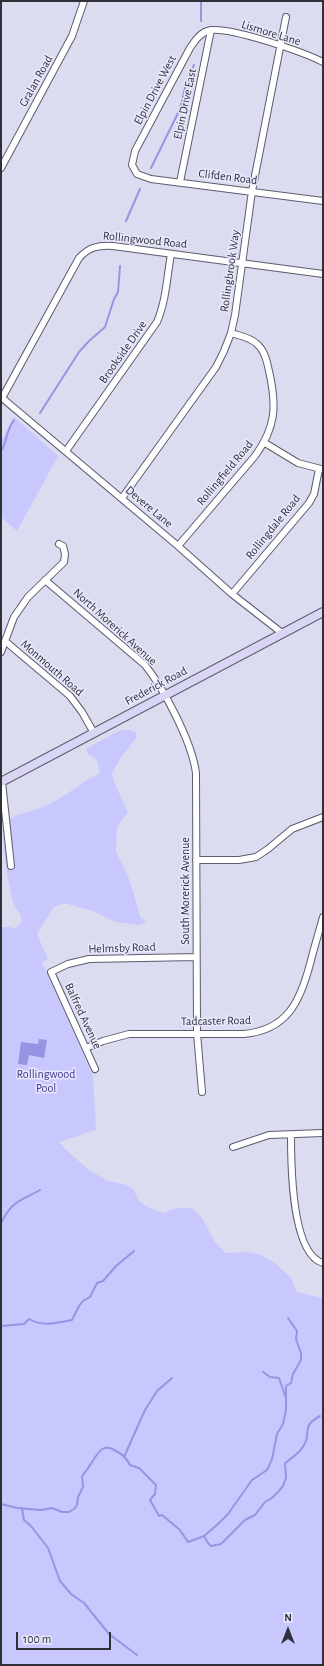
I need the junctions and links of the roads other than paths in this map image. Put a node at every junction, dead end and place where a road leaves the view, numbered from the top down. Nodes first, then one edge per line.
1 (84, 1) edge
2 (286, 17) dead end
3 (211, 30) junction
4 (281, 46) junction
5 (323, 62) edge
6 (1, 168) edge
7 (133, 170) joint
8 (180, 182) junction
9 (252, 191) junction
10 (323, 201) edge
11 (171, 254) junction
12 (242, 263) junction
13 (323, 274) edge
14 (231, 333) junction
15 (2, 398) edge
16 (265, 443) junction
17 (66, 451) junction
18 (321, 469) edge
19 (122, 498) junction
20 (59, 544) dead end
21 (178, 546) junction
22 (45, 580) junction
23 (232, 594) junction
24 (323, 612) edge
25 (282, 633) junction
26 (5, 641) junction
27 (1, 652) edge
28 (164, 696) junction
29 (94, 733) junction
30 (1, 782) edge
31 (323, 817) edge
32 (196, 860) junction
33 (11, 866) dead end
34 (323, 917) edge
35 (196, 957) junction
36 (51, 972) joint
37 (197, 1033) junction
38 (86, 1048) junction
39 (95, 1069) dead end
40 (202, 1092) dead end
41 (323, 1134) edge
42 (291, 1135) junction
43 (233, 1147) dead end
44 (323, 1263) edge

1 - 6 street, Gralan Road
2 - 4 street, Rollingbrook Way
3 - 4 street, Lismore Lane
3 - 7 street, Elpin Drive West
3 - 8 street, Elpin Drive East
4 - 5 street, Lismore Lane
4 - 9 street, Rollingbrook Way
7 - 8 street, Clifden Road
8 - 9 street, Clifden Road
9 - 10 street, Clifden Road
9 - 12 street, Rollingbrook Way
11 - 12 street, Rollingwood Road
11 - 15 street, Rollingwood Road
11 - 17 street, Brookside Drive
12 - 13 street, Rollingwood Road
12 - 14 street, Rollingbrook Way
14 - 16 street, Rollingfield Road
14 - 19 street, Rollingbrook Way
15 - 17 street, Devere Lane
16 - 18 street
16 - 21 street, Rollingfield Road
17 - 19 street, Devere Lane
18 - 23 street, Rollingdale Road
19 - 21 street, Devere Lane
20 - 22 street
21 - 23 street, Devere Lane
22 - 26 street
22 - 28 street, North Morerick Avenue
23 - 25 street, Devere Lane
24 - 25 main road, Frederick Road
25 - 28 main road, Frederick Road
26 - 27 street
26 - 29 street, Monmouth Road
28 - 29 main road, Frederick Road
28 - 32 street, South Morerick Avenue
29 - 30 main road, Frederick Road
30 - 33 street
31 - 32 street
32 - 35 street, South Morerick Avenue
34 - 37 street, Tadcaster Road
35 - 36 street, Helmsby Road
35 - 37 street, South Morerick Avenue
36 - 38 street, Balfred Avenue
37 - 38 street, Tadcaster Road
37 - 40 street, South Morerick Avenue
38 - 39 street, Balfred Avenue
41 - 42 street
42 - 43 street
42 - 44 street

